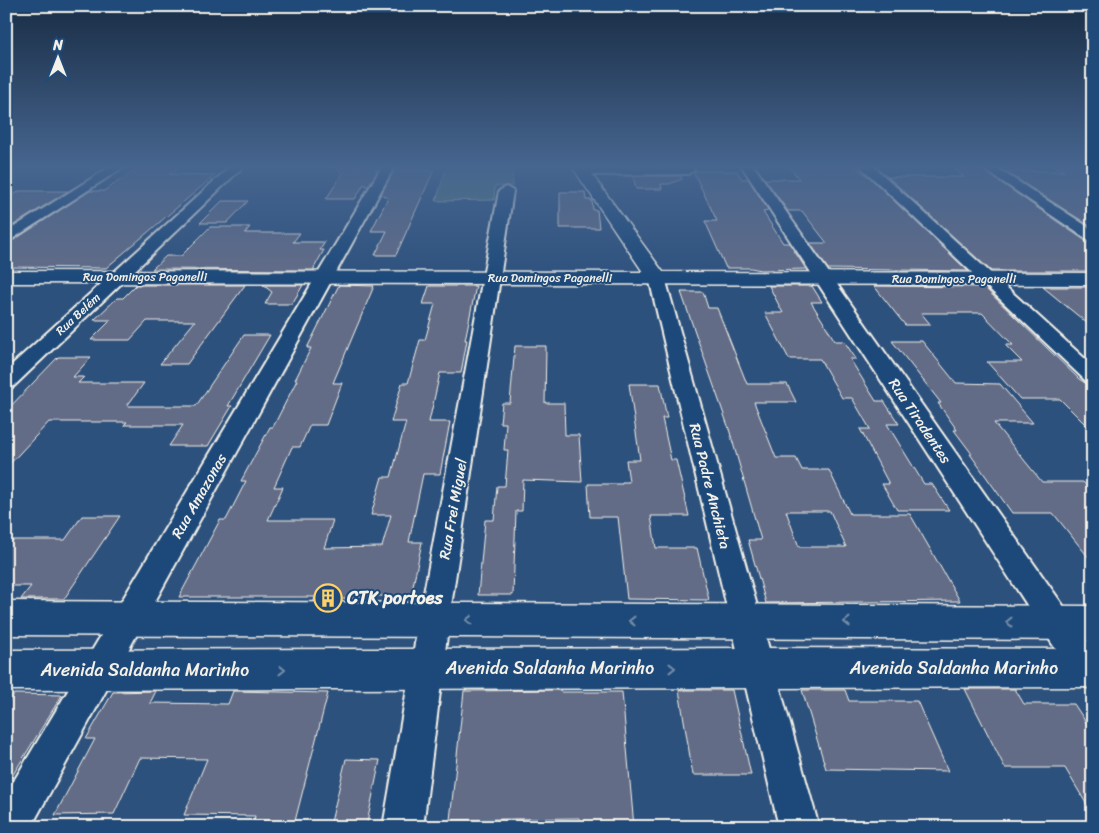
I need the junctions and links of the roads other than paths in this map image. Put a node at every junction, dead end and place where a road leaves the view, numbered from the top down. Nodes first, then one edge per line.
1 (61, 204) edge
2 (197, 204) edge
3 (367, 204) edge
4 (504, 204) edge
5 (605, 204) edge
6 (773, 204) edge
7 (907, 204) edge
8 (1043, 204) edge
9 (1093, 237) edge
10 (6, 239) edge
11 (6, 277) edge
12 (117, 277) junction
13 (325, 277) junction
14 (492, 278) junction
15 (657, 278) junction
16 (824, 279) junction
17 (987, 279) junction
18 (1093, 280) edge
19 (1093, 377) edge
20 (6, 382) edge
21 (6, 618) edge
22 (128, 619) junction
23 (434, 620) junction
24 (744, 621) junction
25 (1057, 622) junction
26 (1093, 623) edge
27 (757, 667) junction
28 (427, 669) junction
29 (6, 670) edge
30 (98, 671) junction
31 (1091, 671) edge
32 (9, 827) edge
33 (403, 827) edge
34 (799, 827) edge

1 - 10 street
2 - 12 street, Rua Belém
3 - 13 street, Rua Amazonas
4 - 14 street, Rua Frei Miguel
5 - 15 street, Rua Padre Anchieta
6 - 16 street, Rua Tiradentes
7 - 17 street
8 - 9 street
11 - 12 street, Rua Domingos Paganelli
12 - 13 street, Rua Domingos Paganelli
12 - 20 street, Rua Belém
13 - 14 street, Rua Domingos Paganelli
13 - 22 street, Rua Amazonas
14 - 15 street, Rua Domingos Paganelli
14 - 23 street, Rua Frei Miguel
15 - 16 street, Rua Domingos Paganelli
15 - 24 street, Rua Padre Anchieta
16 - 17 street, Rua Domingos Paganelli
16 - 25 street, Rua Tiradentes
17 - 18 street, Rua Domingos Paganelli
17 - 19 street
21 - 22 street
22 - 23 street
22 - 30 street, Rua Amazonas
24 -> 23 street
23 - 28 street, Rua Frei Miguel
25 -> 24 street
24 - 27 street, Rua Padre Anchieta
25 - 26 street
25 - 31 street, Rua Tiradentes
28 -> 27 street, Avenida Saldanha Marinho
27 - 31 street, Avenida Saldanha Marinho
27 - 34 street, Rua Padre Anchieta
30 -> 28 street, Avenida Saldanha Marinho
28 - 33 street, Rua Frei Miguel
29 - 30 street, Avenida Saldanha Marinho
30 - 32 street, Rua Amazonas

